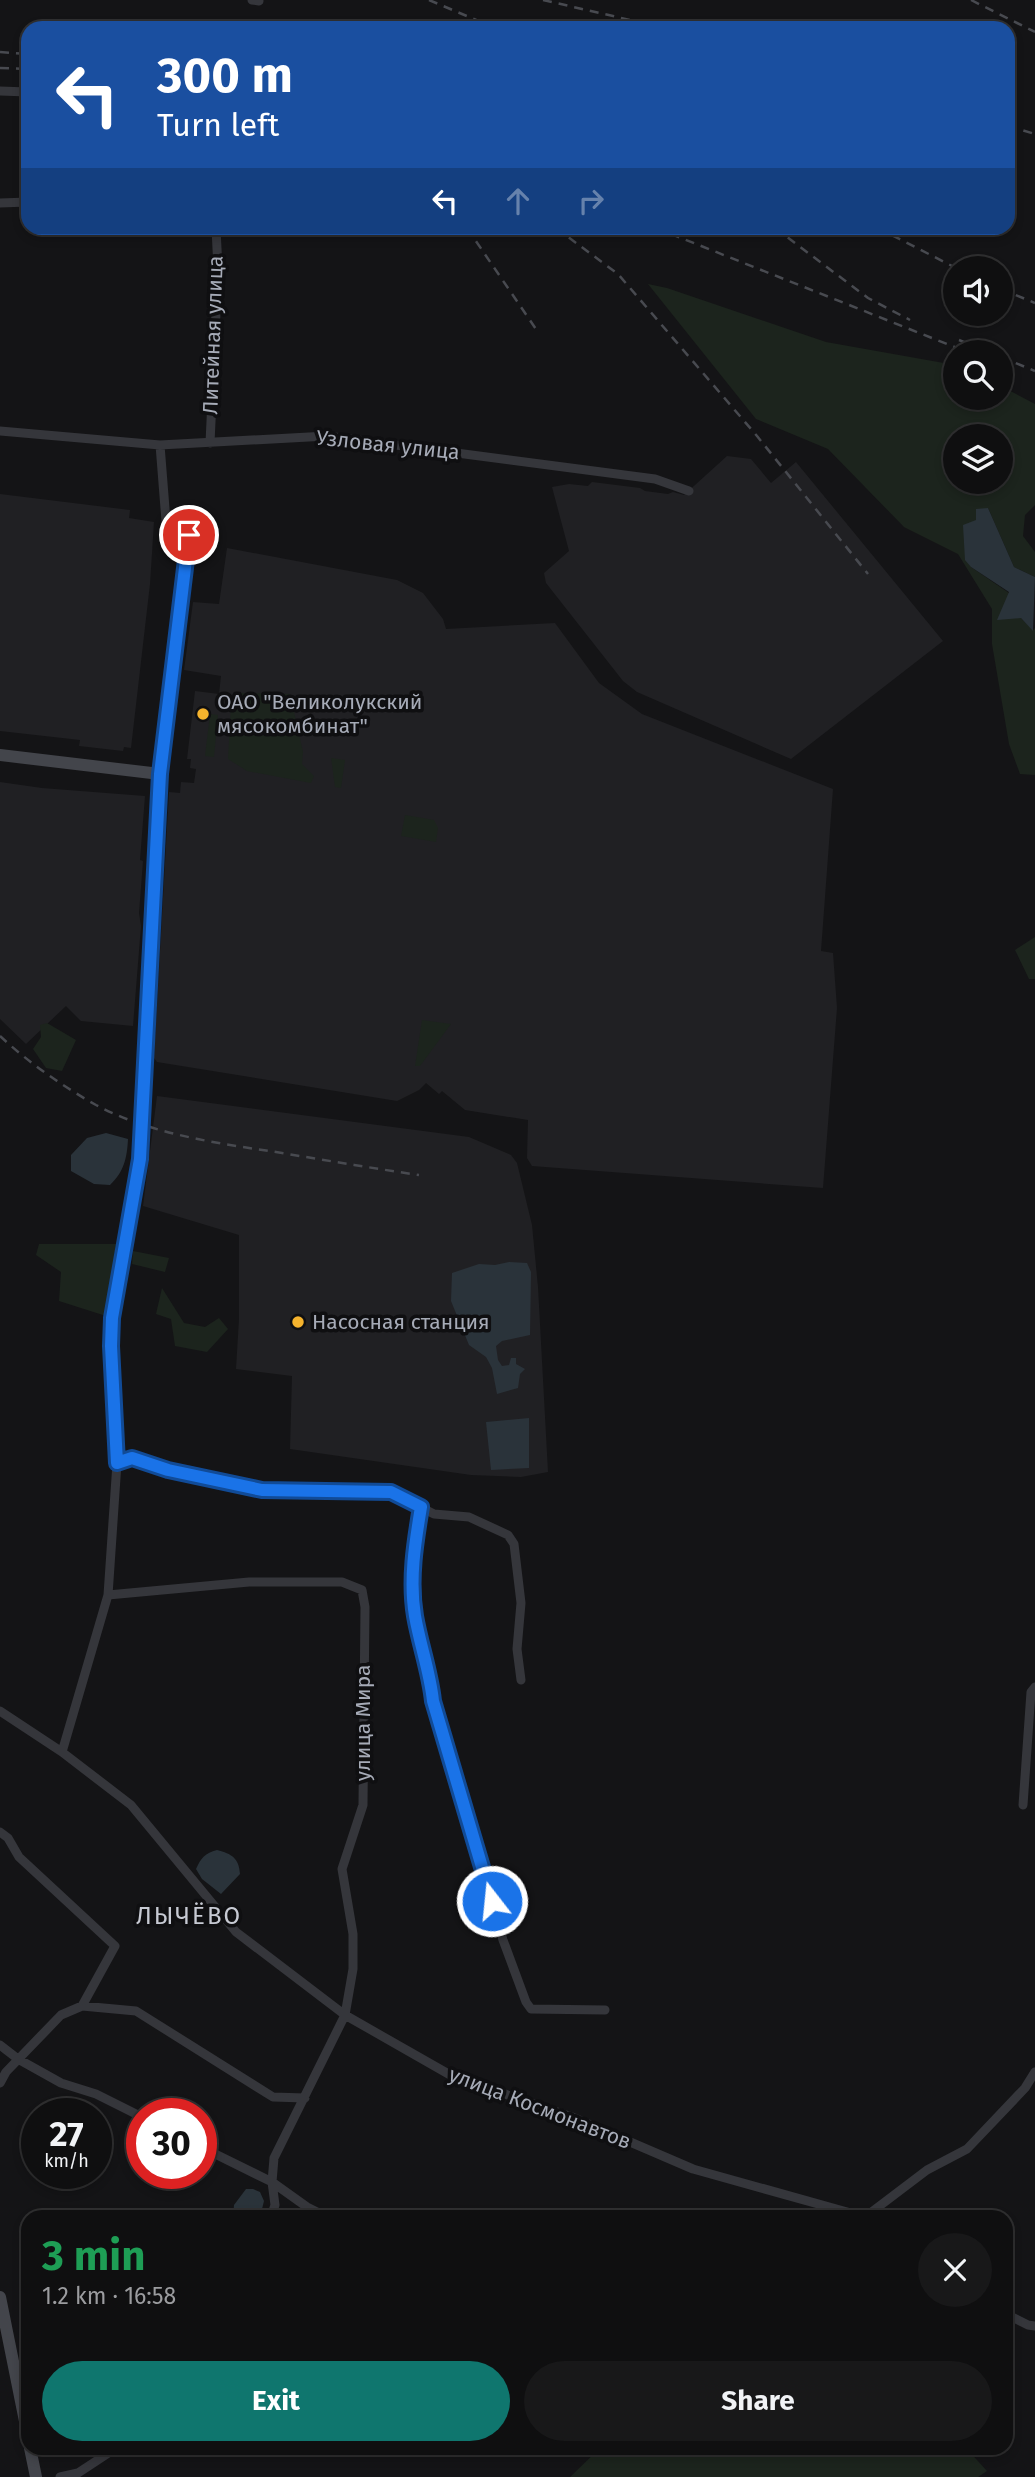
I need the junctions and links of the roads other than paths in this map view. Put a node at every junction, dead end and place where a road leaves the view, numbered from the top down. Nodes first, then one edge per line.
1 (0, 91) edge
2 (21, 92) edge
3 (21, 202) edge
4 (0, 203) edge
5 (216, 235) edge
6 (0, 430) edge
7 (209, 443) junction
8 (160, 445) junction
9 (689, 491) dead end
10 (0, 755) edge
11 (160, 774) junction
12 (117, 1463) junction
13 (421, 1507) junction
14 (108, 1595) junction
15 (522, 1680) dead end
16 (1035, 1687) edge
17 (0, 1711) edge
18 (62, 1752) junction
19 (1023, 1805) dead end
20 (0, 1832) edge
21 (82, 2006) junction
22 (605, 2010) dead end
23 (345, 2015) junction
24 (0, 2045) edge
25 (18, 2059) junction
26 (1035, 2073) edge
27 (0, 2084) edge
28 (305, 2098) junction
29 (126, 2109) edge
30 (217, 2155) edge
31 (272, 2182) junction
32 (273, 2210) edge
33 (313, 2210) edge
34 (840, 2210) edge
35 (874, 2210) edge
36 (0, 2297) edge
37 (1013, 2317) edge
38 (1031, 2326) edge
39 (21, 2401) edge
40 (31, 2455) edge
41 (107, 2455) edge
42 (80, 2475) edge
43 (36, 2477) edge
44 (60, 2477) edge

1 - 2 street
3 - 4 street
5 - 7 street, Литейная улица
6 - 8 street, Узловая улица
7 - 8 street, Узловая улица
7 - 9 street, Узловая улица
8 - 11 street
10 - 11 main road
11 - 12 street
12 - 13 street
12 - 14 street
13 - 15 street
13 - 22 street
14 - 18 street
14 - 23 street, улица Мира
16 - 19 street
17 - 18 street, улица Космонавтов
18 - 23 street, улица Космонавтов
20 - 21 street
21 - 25 street
21 - 28 street
23 - 28 street, улица Мира
23 - 34 street, улица Космонавтов
24 - 25 street
25 - 27 street
25 - 29 street
26 - 35 street
28 - 31 street, улица Мира
30 - 31 street
31 - 32 street, улица Мира
31 - 33 street
36 - 39 main road
37 - 38 street
40 - 43 main road
41 - 42 street
42 - 44 street

